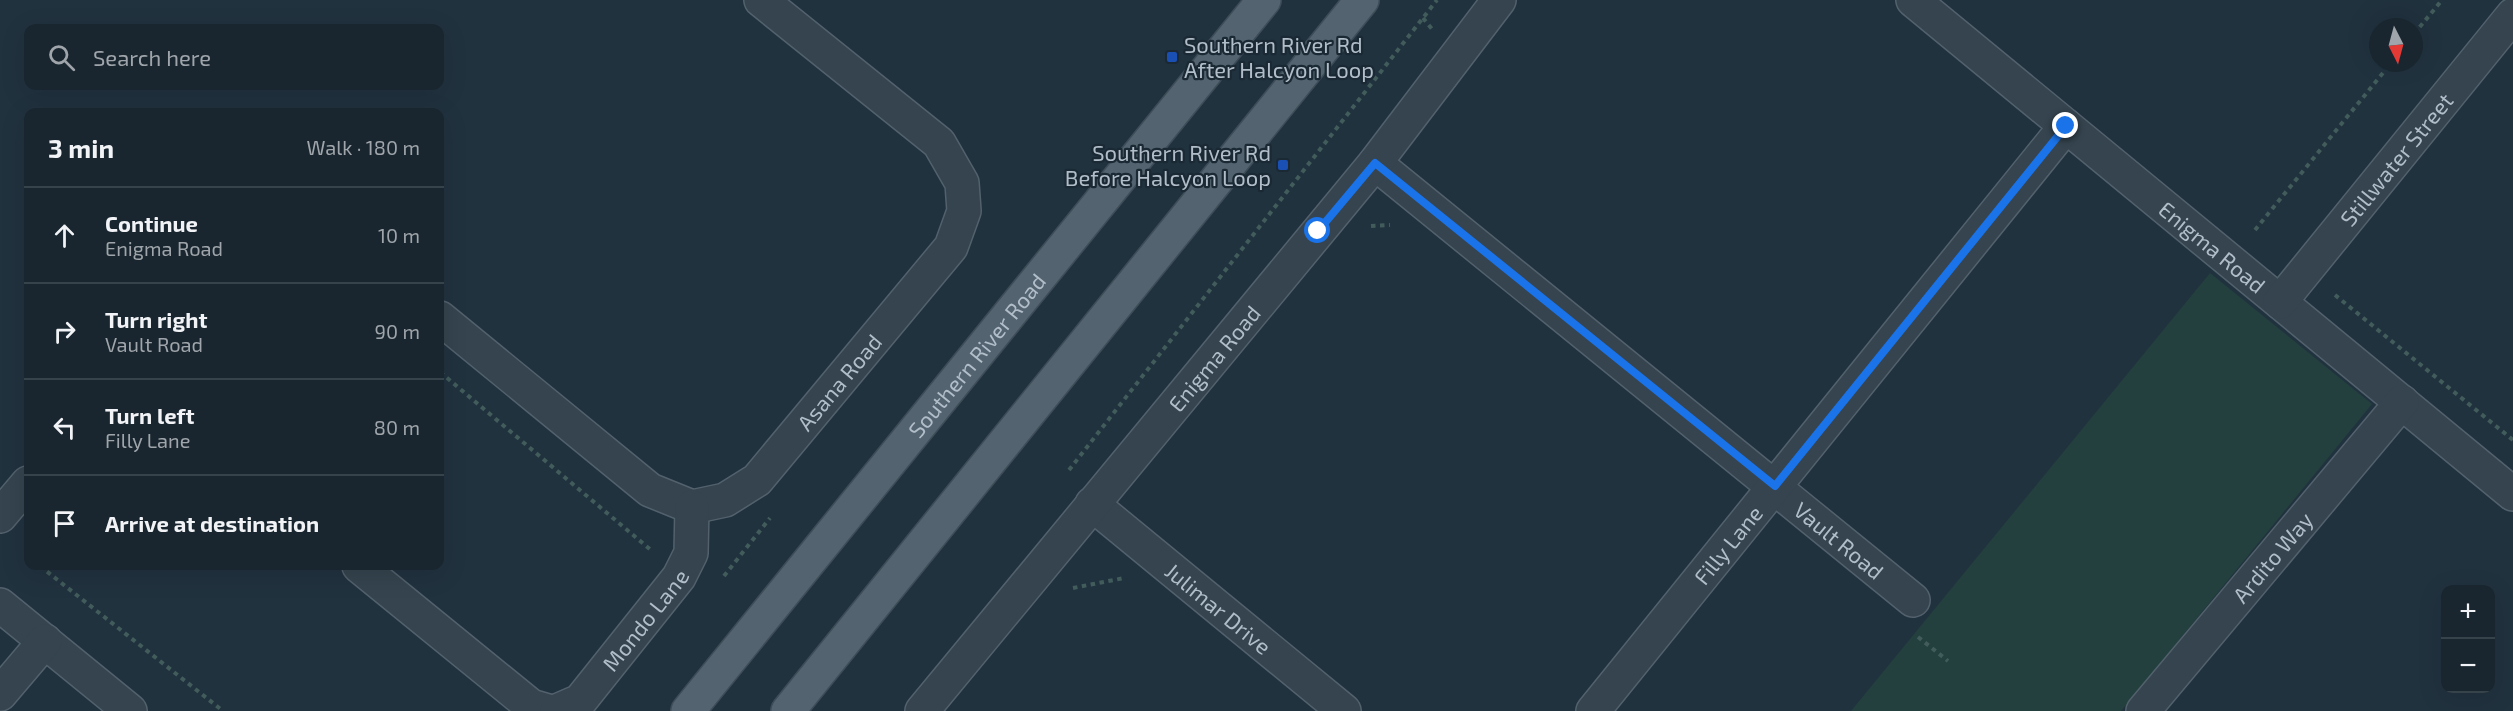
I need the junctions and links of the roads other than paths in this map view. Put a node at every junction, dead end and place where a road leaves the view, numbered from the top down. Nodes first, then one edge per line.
1 (761, 0) edge
2 (1264, 0) edge
3 (1362, 0) edge
4 (1499, 0) edge
5 (1913, 0) edge
6 (2513, 15) edge
7 (2066, 126) junction
8 (1375, 163) junction
9 (2280, 302) junction
10 (444, 321) edge
11 (2402, 402) junction
12 (1775, 486) junction
13 (24, 488) edge
14 (2513, 494) edge
15 (1092, 504) junction
16 (692, 507) junction
17 (0, 516) edge
18 (364, 570) edge
19 (1913, 600) dead end
20 (0, 605) edge
21 (45, 641) junction
22 (0, 694) edge
23 (130, 711) edge
24 (548, 711) edge
25 (557, 711) edge
26 (688, 711) edge
27 (788, 711) edge
28 (922, 711) edge
29 (1344, 711) edge
30 (1593, 711) edge
31 (2143, 711) edge

1 - 16 street, Asana Road
2 - 26 main road, Southern River Road
3 - 27 main road
4 - 8 street, Enigma Road
5 - 7 street, Enigma Road
6 - 9 street, Stillwater Street
7 - 9 street, Enigma Road
7 - 12 street, Filly Lane
8 - 12 street, Vault Road
8 - 15 street, Enigma Road
9 - 11 street, Enigma Road
10 - 16 street
11 - 14 street, Enigma Road
11 - 31 street, Ardito Way
12 - 19 street, Vault Road
12 - 30 street, Filly Lane
13 - 17 street
15 - 28 street, Enigma Road
15 - 29 street, Julimar Drive
16 - 25 street, Mondo Lane
18 - 24 street
20 - 21 street
21 - 22 street
21 - 23 street

